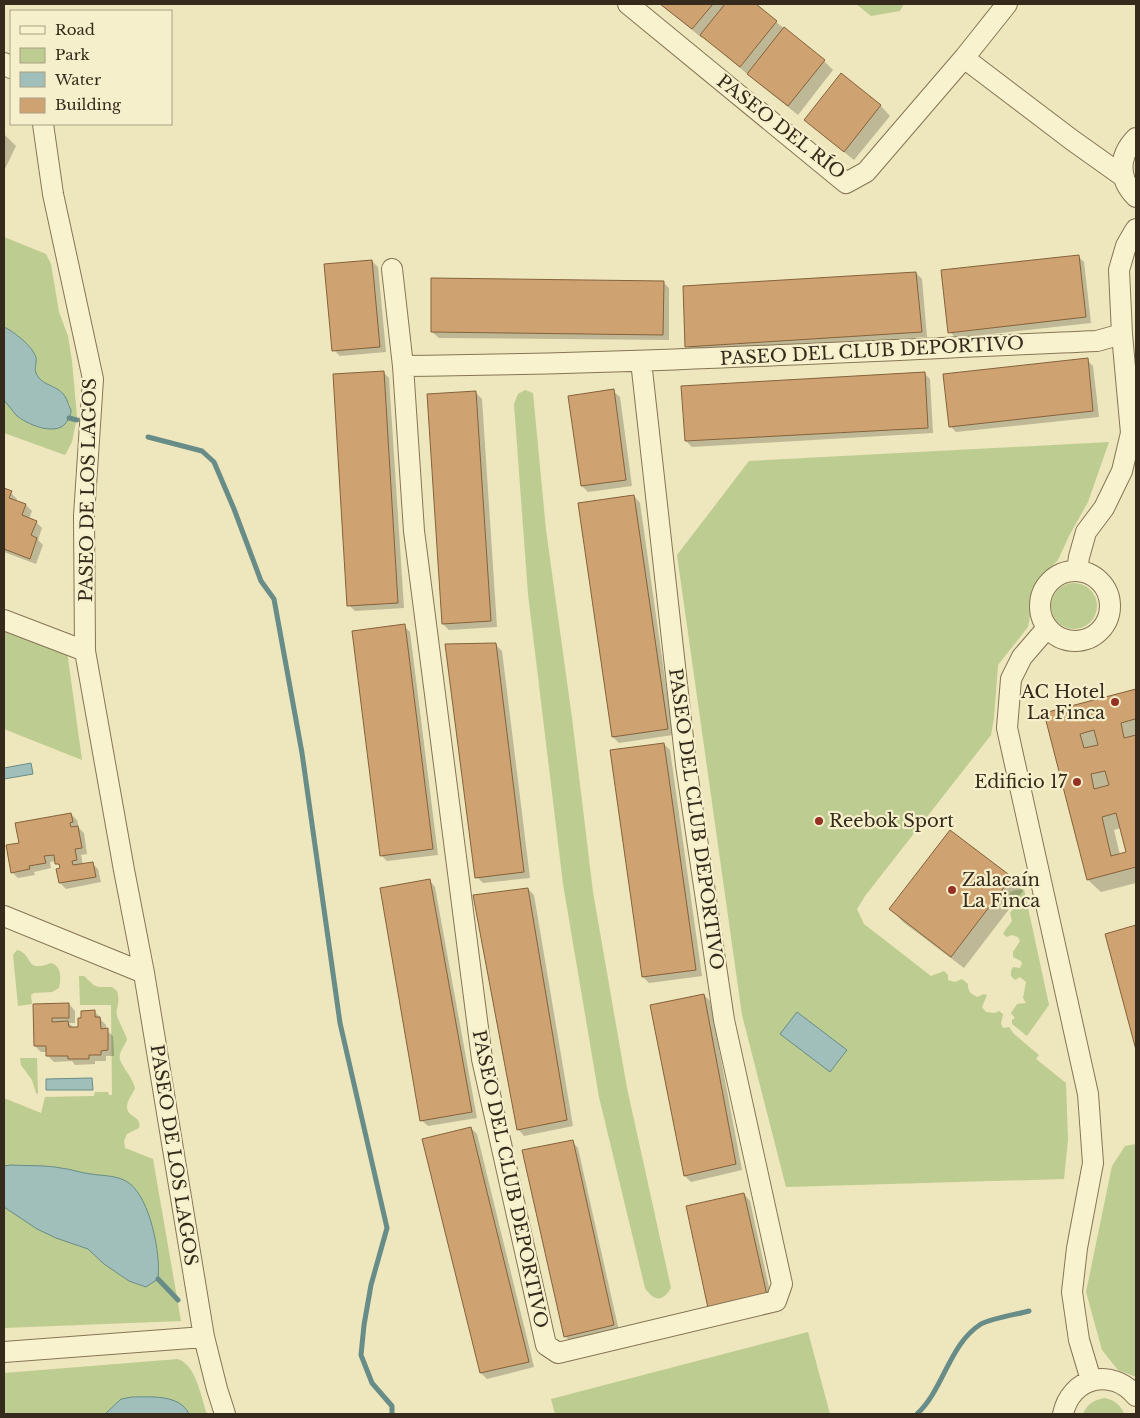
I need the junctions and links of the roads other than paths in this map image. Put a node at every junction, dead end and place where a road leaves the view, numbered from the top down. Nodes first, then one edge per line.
1 (628, 4) edge
2 (1007, 4) edge
3 (964, 58) junction
4 (43, 125) edge
5 (1072, 140) junction
6 (1134, 142) edge
7 (1130, 188) edge
8 (1135, 230) edge
9 (392, 269) dead end
10 (1122, 334) junction
11 (642, 361) junction
12 (403, 366) junction
13 (1077, 571) junction
14 (4, 620) edge
15 (1047, 628) junction
16 (85, 651) junction
17 (4, 916) edge
18 (144, 973) junction
19 (204, 1337) junction
20 (4, 1352) edge
21 (1091, 1380) junction
22 (1136, 1396) edge
23 (225, 1414) edge
24 (1063, 1414) edge

1 - 3 street, PASEO DEL RÍO
2 - 3 street, PASEO DEL RÍO
3 - 5 street
4 - 16 street, PASEO DE LOS LAGOS
5 - 6 street
5 - 7 street
6 - 7 street
7 - 8 street
8 - 10 street
9 - 12 street, PASEO DEL CLUB DEPORTIVO
10 - 11 street, PASEO DEL CLUB DEPORTIVO
10 - 13 street
11 - 12 street, PASEO DEL CLUB DEPORTIVO
11 - 12 street, PASEO DEL CLUB DEPORTIVO
13 - 15 street
13 - 15 street
14 - 16 street
15 - 21 street
16 - 18 street, PASEO DE LOS LAGOS
17 - 18 street
18 - 19 street, PASEO DE LOS LAGOS
19 - 20 street
19 - 23 street, PASEO DE LOS LAGOS
21 - 22 street
21 - 24 street

